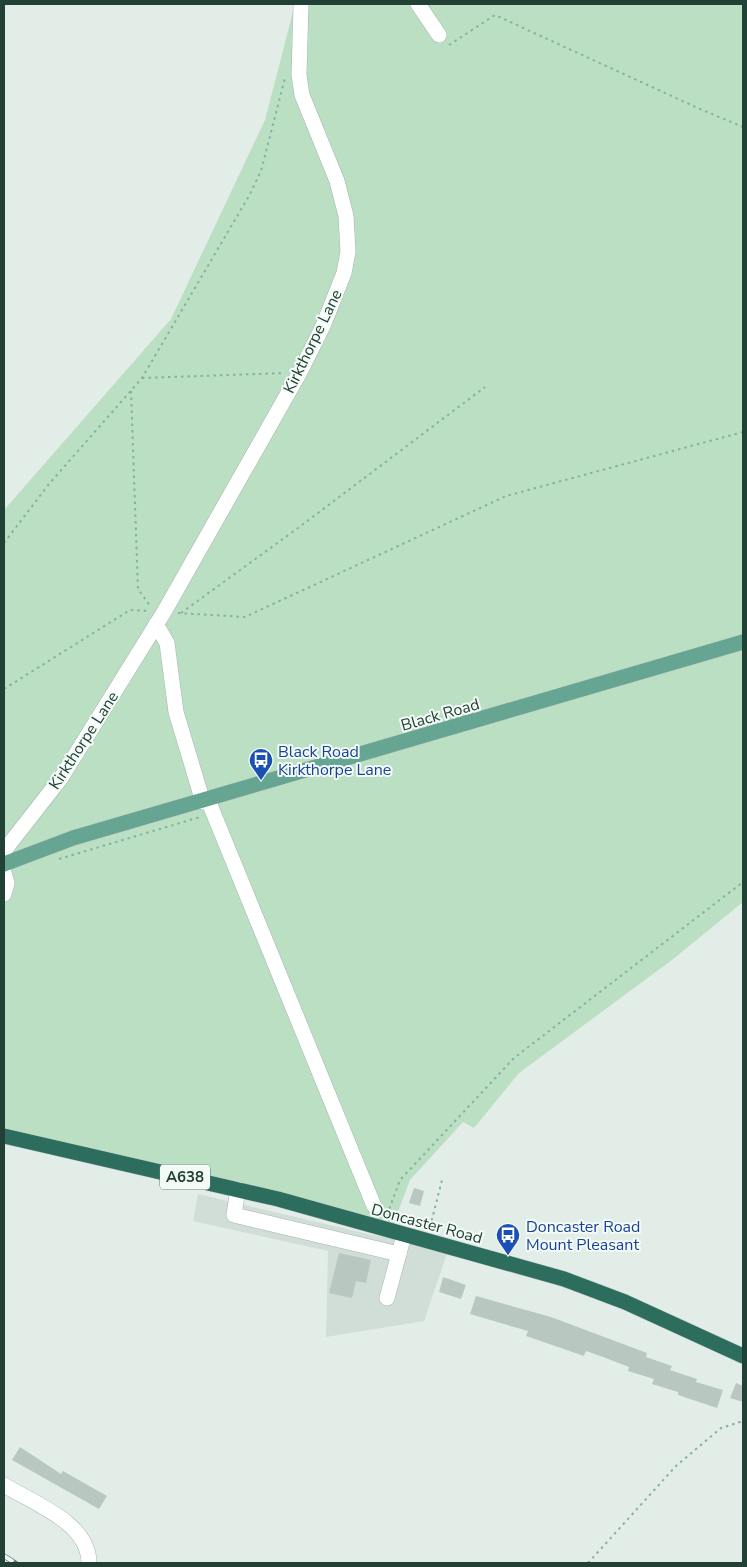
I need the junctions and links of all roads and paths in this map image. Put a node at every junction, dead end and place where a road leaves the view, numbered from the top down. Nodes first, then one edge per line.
1 (302, 4) edge
2 (418, 4) edge
3 (444, 41) joint
4 (286, 74) dead end
5 (743, 127) edge
6 (300, 372) junction
7 (142, 378) junction
8 (485, 387) dead end
9 (131, 391) junction
10 (743, 432) edge
11 (4, 544) edge
12 (181, 613) junction
13 (160, 618) junction
14 (743, 642) edge
15 (4, 689) edge
16 (206, 801) junction
17 (4, 851) edge
18 (4, 864) edge
19 (4, 873) edge
20 (743, 882) edge
21 (4, 894) edge
22 (4, 1136) edge
23 (4, 1144) edge
24 (92, 1158) junction
25 (442, 1180) dead end
26 (238, 1189) junction
27 (374, 1206) dead end
28 (385, 1222) dead end
29 (404, 1235) junction
30 (426, 1241) junction
31 (399, 1254) junction
32 (387, 1298) dead end
33 (743, 1356) edge
34 (743, 1421) edge
35 (4, 1486) edge
36 (89, 1563) edge
37 (588, 1563) edge

1 - 6 street, Kirkthorpe Lane
2 - 3 street
3 - 5 path
4 - 7 path
6 - 7 path
6 - 13 street, Kirkthorpe Lane
7 - 9 path
8 - 12 path
9 - 11 path
9 - 15 path
10 - 12 path
12 - 13 path
13 - 16 street
13 - 17 street, Kirkthorpe Lane
14 - 16 main road, Black Road
16 - 18 main road, Black Road
16 - 27 street
19 - 21 street
20 - 28 path
22 - 24 highway, Doncaster Road / A638
23 - 24 highway, Doncaster Road / A638
24 - 26 highway, Doncaster Road / A638
25 - 30 path
26 - 29 highway, Doncaster Road / A638
26 - 31 street
29 - 30 highway, Doncaster Road / A638
29 - 31 street
30 - 33 highway, Doncaster Road / A638
31 - 32 street
34 - 37 path
35 - 36 street

